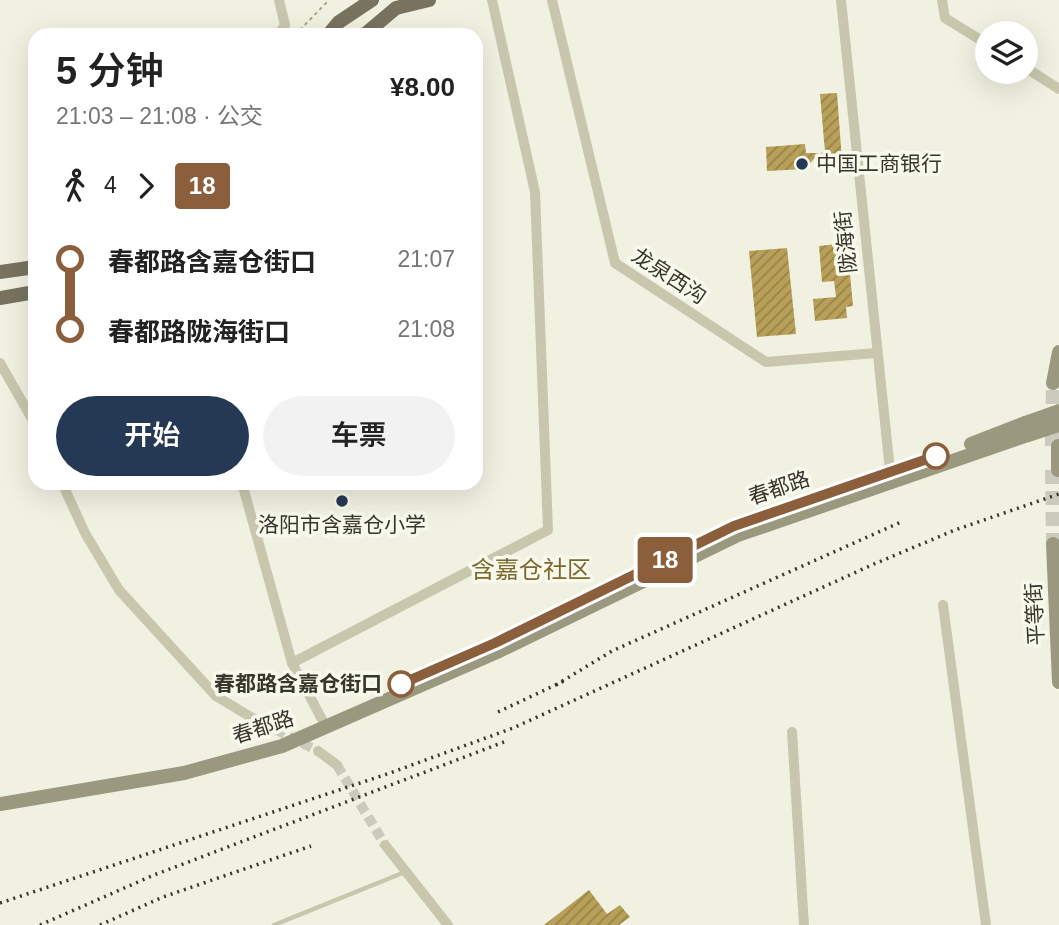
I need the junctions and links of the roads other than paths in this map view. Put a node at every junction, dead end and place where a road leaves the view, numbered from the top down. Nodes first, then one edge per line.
1 (279, 0) edge
2 (372, 0) edge
3 (429, 0) edge
4 (492, 0) edge
5 (552, 0) edge
6 (841, 0) edge
7 (942, 0) edge
8 (283, 28) edge
9 (334, 28) edge
10 (372, 28) edge
11 (975, 37) edge
12 (1038, 76) edge
13 (1059, 89) edge
14 (28, 268) edge
15 (0, 272) edge
16 (28, 293) edge
17 (0, 298) edge
18 (1059, 352) edge
19 (876, 353) junction
20 (0, 363) edge
21 (1053, 383) dead end
22 (1059, 411) edge
23 (28, 412) edge
24 (1059, 425) edge
25 (1027, 429) junction
26 (1055, 446) edge
27 (1055, 470) edge
28 (890, 476) junction
29 (65, 490) edge
30 (245, 490) edge
31 (1053, 544) dead end
32 (943, 605) dead end
33 (292, 663) junction
34 (1059, 682) edge
35 (249, 716) tunnel mouth
36 (324, 723) junction
37 (792, 732) dead end
38 (318, 751) tunnel mouth
39 (337, 765) tunnel mouth
40 (0, 794) edge
41 (0, 804) edge
42 (385, 845) tunnel mouth
43 (406, 871) junction
44 (274, 925) edge
45 (448, 925) edge
46 (804, 925) edge
47 (986, 925) edge

1 - 8 street
2 - 9 main road
3 - 10 main road
4 - 33 street
5 - 19 street, 龙泉西沟
6 - 19 street, 陇海街
7 - 11 street
12 - 13 street
14 - 15 main road
16 - 17 main road
18 - 21 main road
19 - 28 street, 陇海街
20 - 23 street
22 - 25 main road, bridge
24 - 25 main road, bridge
25 - 28 main road, 春都路
26 - 27 main road
28 - 36 main road, 春都路
29 - 35 street
30 - 33 street
31 - 34 main road, 平等街
32 - 47 street
33 - 36 street
36 - 40 main road, 春都路
36 - 41 main road, 春都路
37 - 46 street
38 - 39 street
42 - 43 street
43 - 44 lane
43 - 45 street

